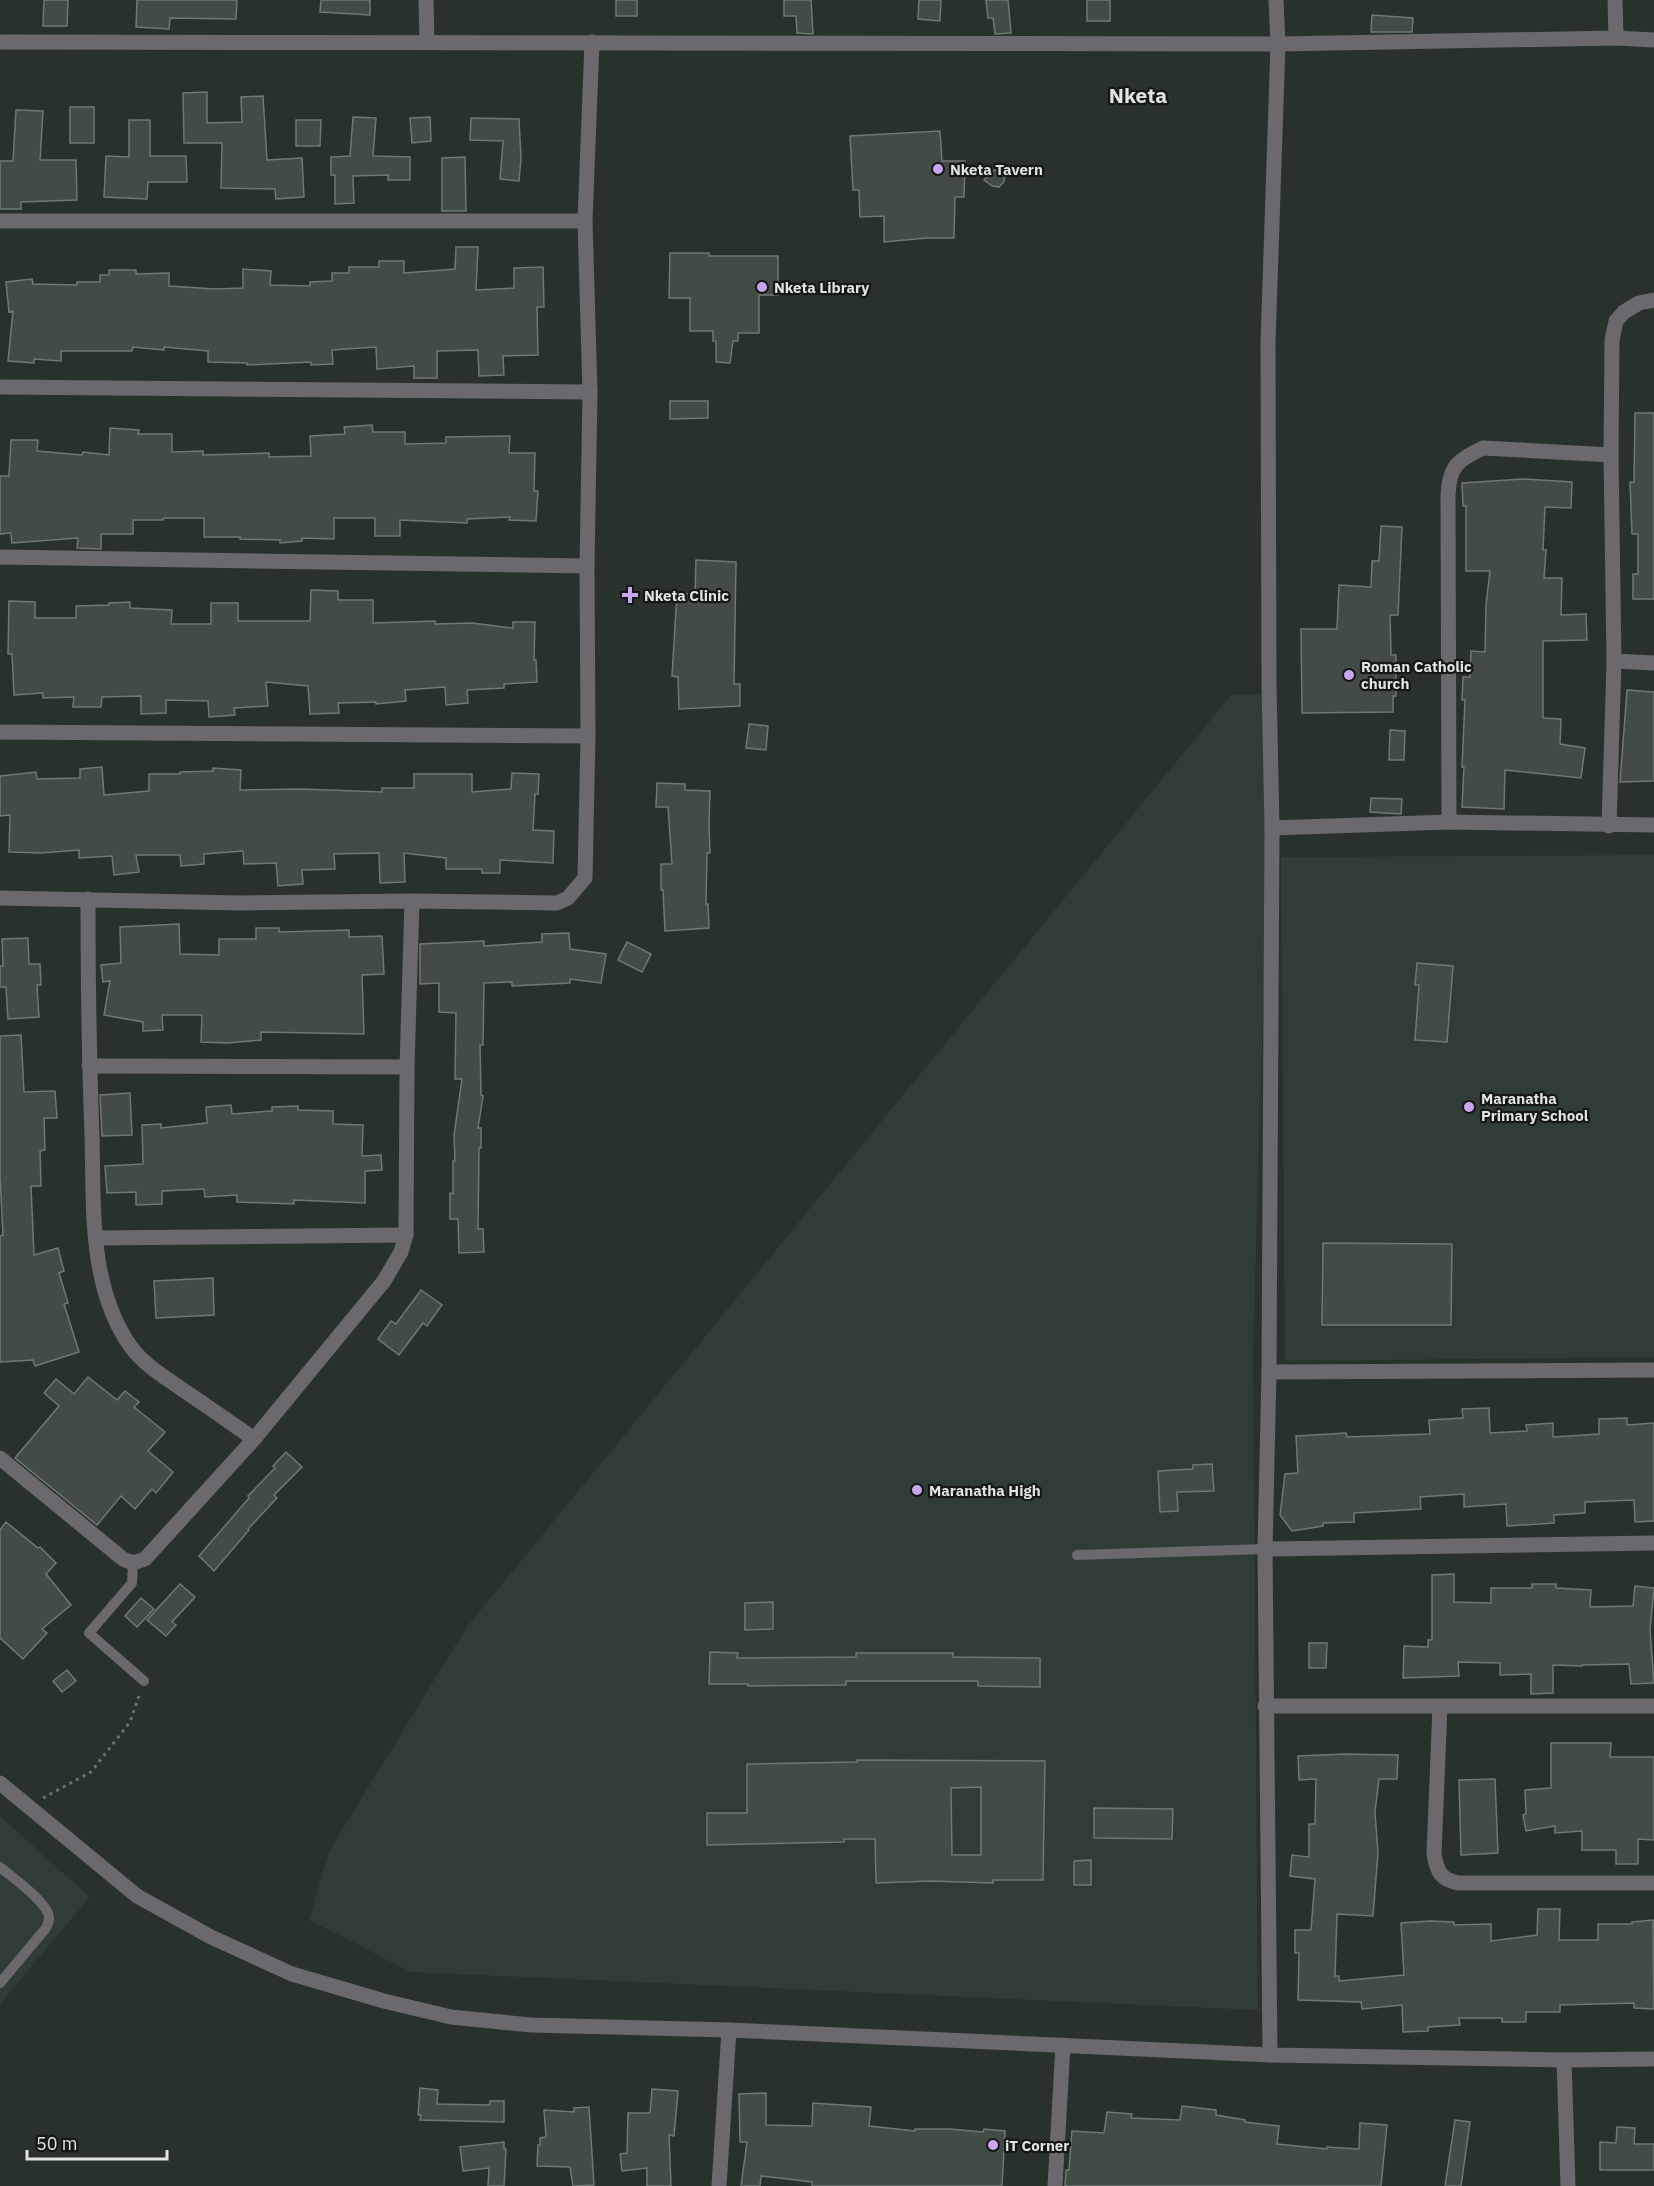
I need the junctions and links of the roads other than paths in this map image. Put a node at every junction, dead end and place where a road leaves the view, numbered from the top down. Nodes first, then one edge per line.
1 (426, 0) edge
2 (1276, 0) edge
3 (1616, 0) edge
4 (1616, 38) junction
5 (1654, 40) edge
6 (0, 42) edge
7 (427, 42) junction
8 (592, 42) junction
9 (1278, 44) junction
10 (0, 221) edge
11 (585, 221) junction
12 (1654, 300) edge
13 (0, 387) edge
14 (590, 392) junction
15 (1611, 455) junction
16 (0, 557) edge
17 (587, 566) junction
18 (1614, 661) junction
19 (1654, 663) edge
20 (0, 732) edge
21 (588, 736) junction
22 (1449, 822) junction
23 (1654, 825) edge
24 (1609, 826) junction
25 (1272, 828) junction
26 (0, 898) edge
27 (88, 899) junction
28 (412, 901) junction
29 (89, 1066) junction
30 (408, 1067) junction
31 (406, 1235) junction
32 (96, 1238) junction
33 (1654, 1370) edge
34 (1269, 1372) junction
35 (254, 1439) junction
36 (0, 1458) edge
37 (1654, 1543) edge
38 (1265, 1549) junction
39 (1077, 1555) dead end
40 (133, 1563) junction
41 (144, 1681) road end
42 (1266, 1706) junction
43 (1440, 1706) junction
44 (1654, 1706) edge
45 (0, 1783) edge
46 (0, 1867) edge
47 (1654, 1883) edge
48 (0, 1983) edge
49 (729, 2030) junction
50 (1063, 2045) junction
51 (1270, 2055) junction
52 (1654, 2059) edge
53 (1564, 2060) junction
54 (719, 2186) edge
55 (1055, 2186) edge
56 (1568, 2186) edge

1 - 7 street
2 - 9 street
3 - 4 street
4 - 5 street
4 - 9 street
6 - 7 street
7 - 8 street
8 - 9 street
8 - 11 street
9 - 25 street
10 - 11 street
11 - 14 street
12 - 15 street
13 - 14 street
14 - 17 street
15 - 18 street
15 - 22 street
16 - 17 street
17 - 21 street
18 - 19 street
18 - 24 street
20 - 21 street
21 - 28 street
22 - 24 street
22 - 25 street
23 - 24 street
25 - 34 street
26 - 27 street
27 - 28 street
27 - 29 street
28 - 30 street
29 - 30 street
29 - 32 street
30 - 31 street
31 - 32 street
31 - 35 street
32 - 35 street
33 - 34 street
34 - 38 street
35 - 40 street
36 - 40 street
37 - 38 street
38 - 39 lane
38 - 42 street
40 - 41 lane
42 - 43 street
42 - 51 street
43 - 44 street
43 - 47 street
45 - 49 street
46 - 48 lane
49 - 50 street
49 - 54 street
50 - 51 street
50 - 55 street
51 - 53 street
52 - 53 street
53 - 56 street

